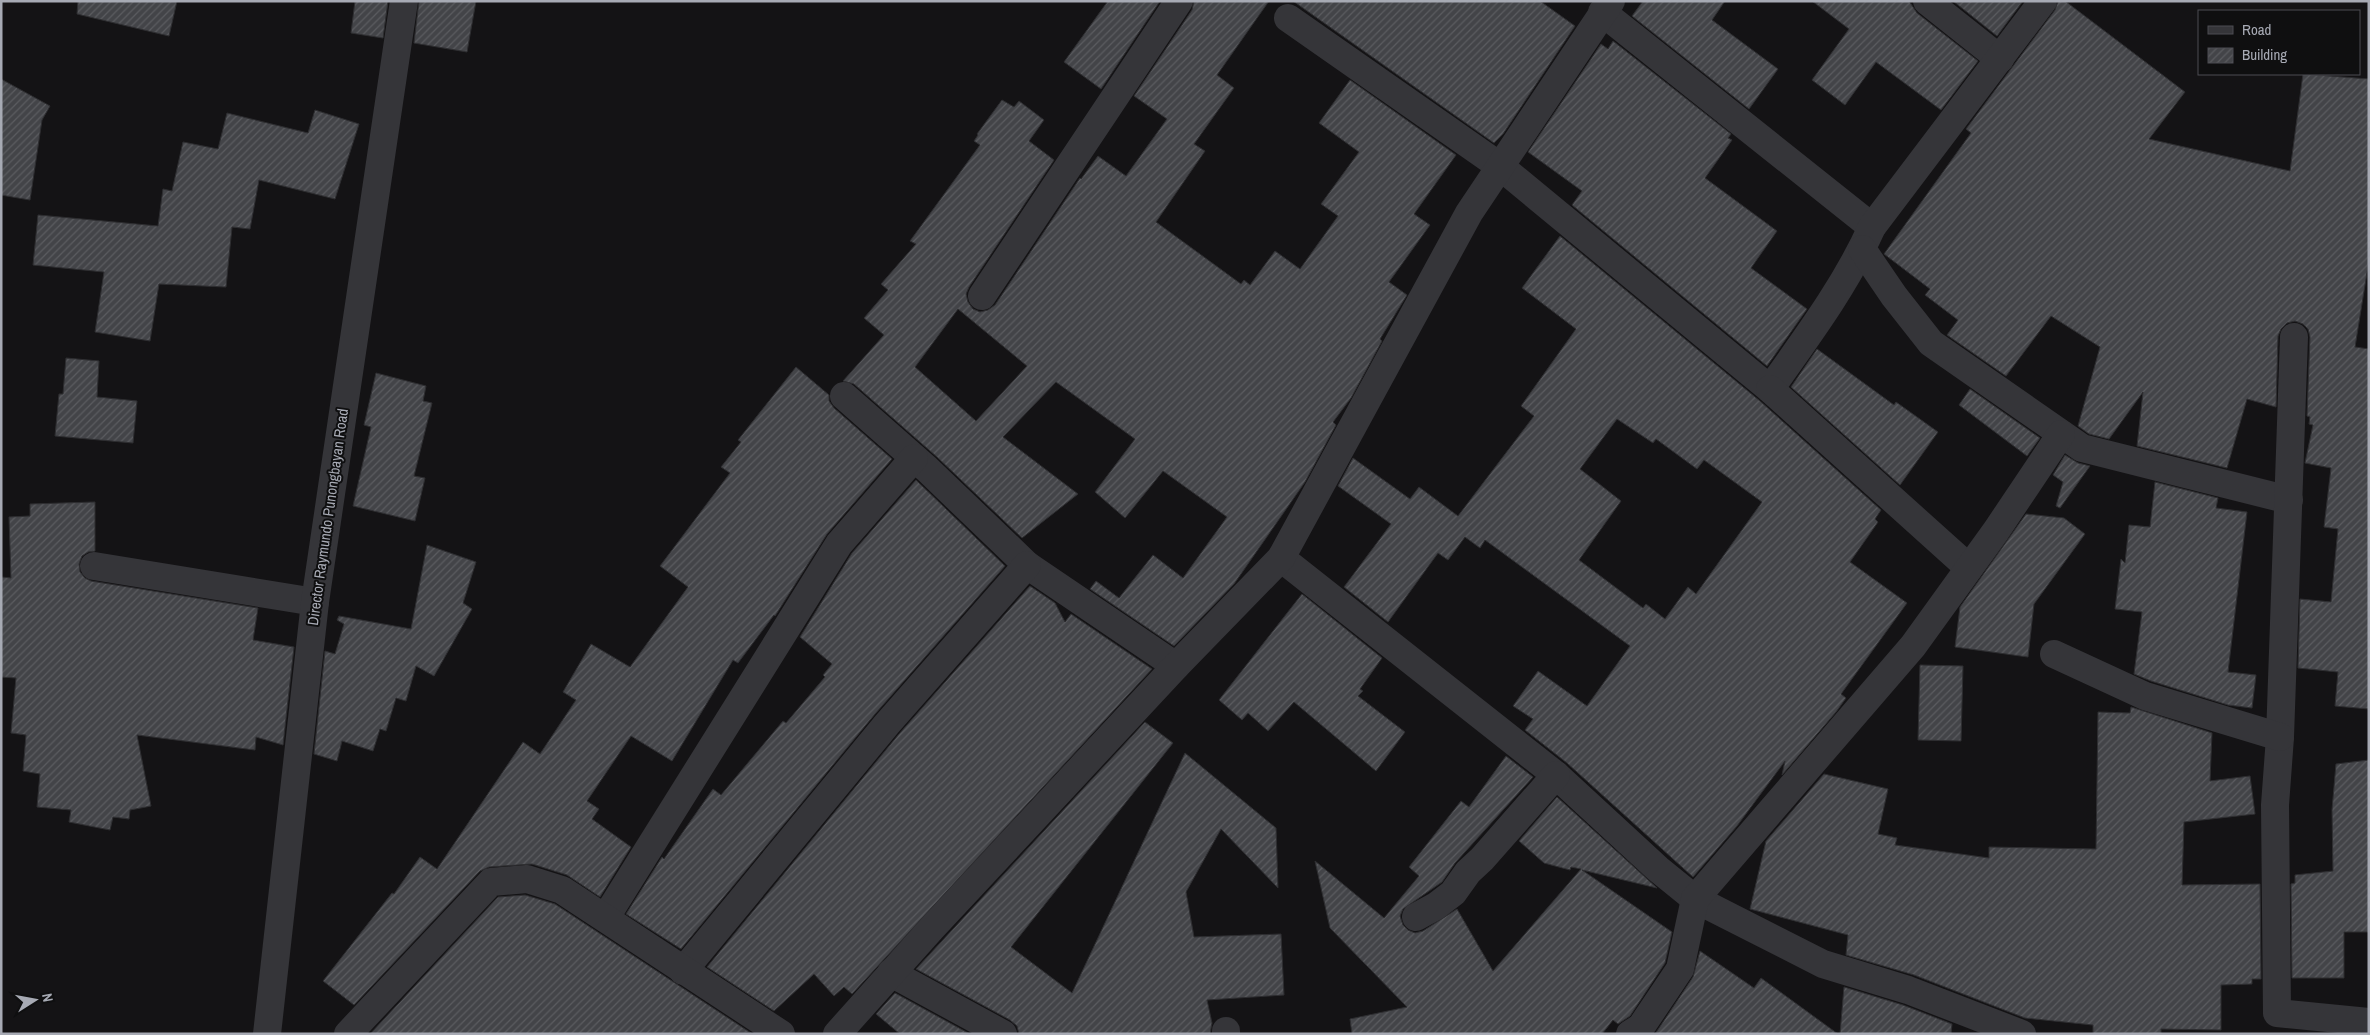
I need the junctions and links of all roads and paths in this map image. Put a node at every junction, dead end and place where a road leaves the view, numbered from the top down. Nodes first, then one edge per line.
1 (404, 1) edge
2 (1179, 1) edge
3 (1927, 1) edge
4 (2043, 1) edge
5 (1607, 7) edge
6 (1288, 18) dead end
7 (2000, 59) junction
8 (1501, 167) junction
9 (1867, 238) junction
10 (982, 296) dead end
11 (2294, 337) dead end
12 (1770, 389) junction
13 (844, 396) dead end
14 (2061, 434) junction
15 (914, 458) junction
16 (2289, 500) junction
17 (1281, 558) junction
18 (94, 566) dead end
19 (1027, 566) junction
20 (1969, 568) junction
21 (315, 602) junction
22 (2054, 654) dead end
23 (1176, 666) junction
24 (2280, 737) junction
25 (1556, 775) junction
26 (1695, 899) junction
27 (606, 917) junction
28 (1416, 917) dead end
29 (683, 970) junction
30 (891, 973) junction
31 (2369, 1022) edge
32 (2276, 1023) edge
33 (1985, 1028) edge
34 (267, 1034) edge
35 (348, 1034) edge
36 (781, 1034) edge
37 (837, 1034) edge
38 (1003, 1034) edge
39 (1630, 1034) edge
40 (2022, 1034) edge

1 - 21 street, Director Raymundo Punongbayan Road
2 - 10 street
3 - 7 street
4 - 7 street
5 - 8 street
5 - 9 street
6 - 8 street
7 - 9 street
8 - 12 street
8 - 17 street
9 - 12 street
9 - 14 street
11 - 16 street
12 - 20 street
13 - 15 street
14 - 16 street
14 - 20 street
15 - 19 street
15 - 27 street
16 - 24 street
17 - 23 street
17 - 25 street
18 - 21 street
19 - 23 street
19 - 29 street
20 - 26 street
21 - 34 street, Director Raymundo Punongbayan Road
22 - 24 street
23 - 30 street
24 - 32 street
25 - 26 street
25 - 28 street
26 - 33 street
26 - 39 street
27 - 29 street
27 - 35 street
29 - 36 street
30 - 37 street
30 - 38 street
31 - 32 street
33 - 40 street

